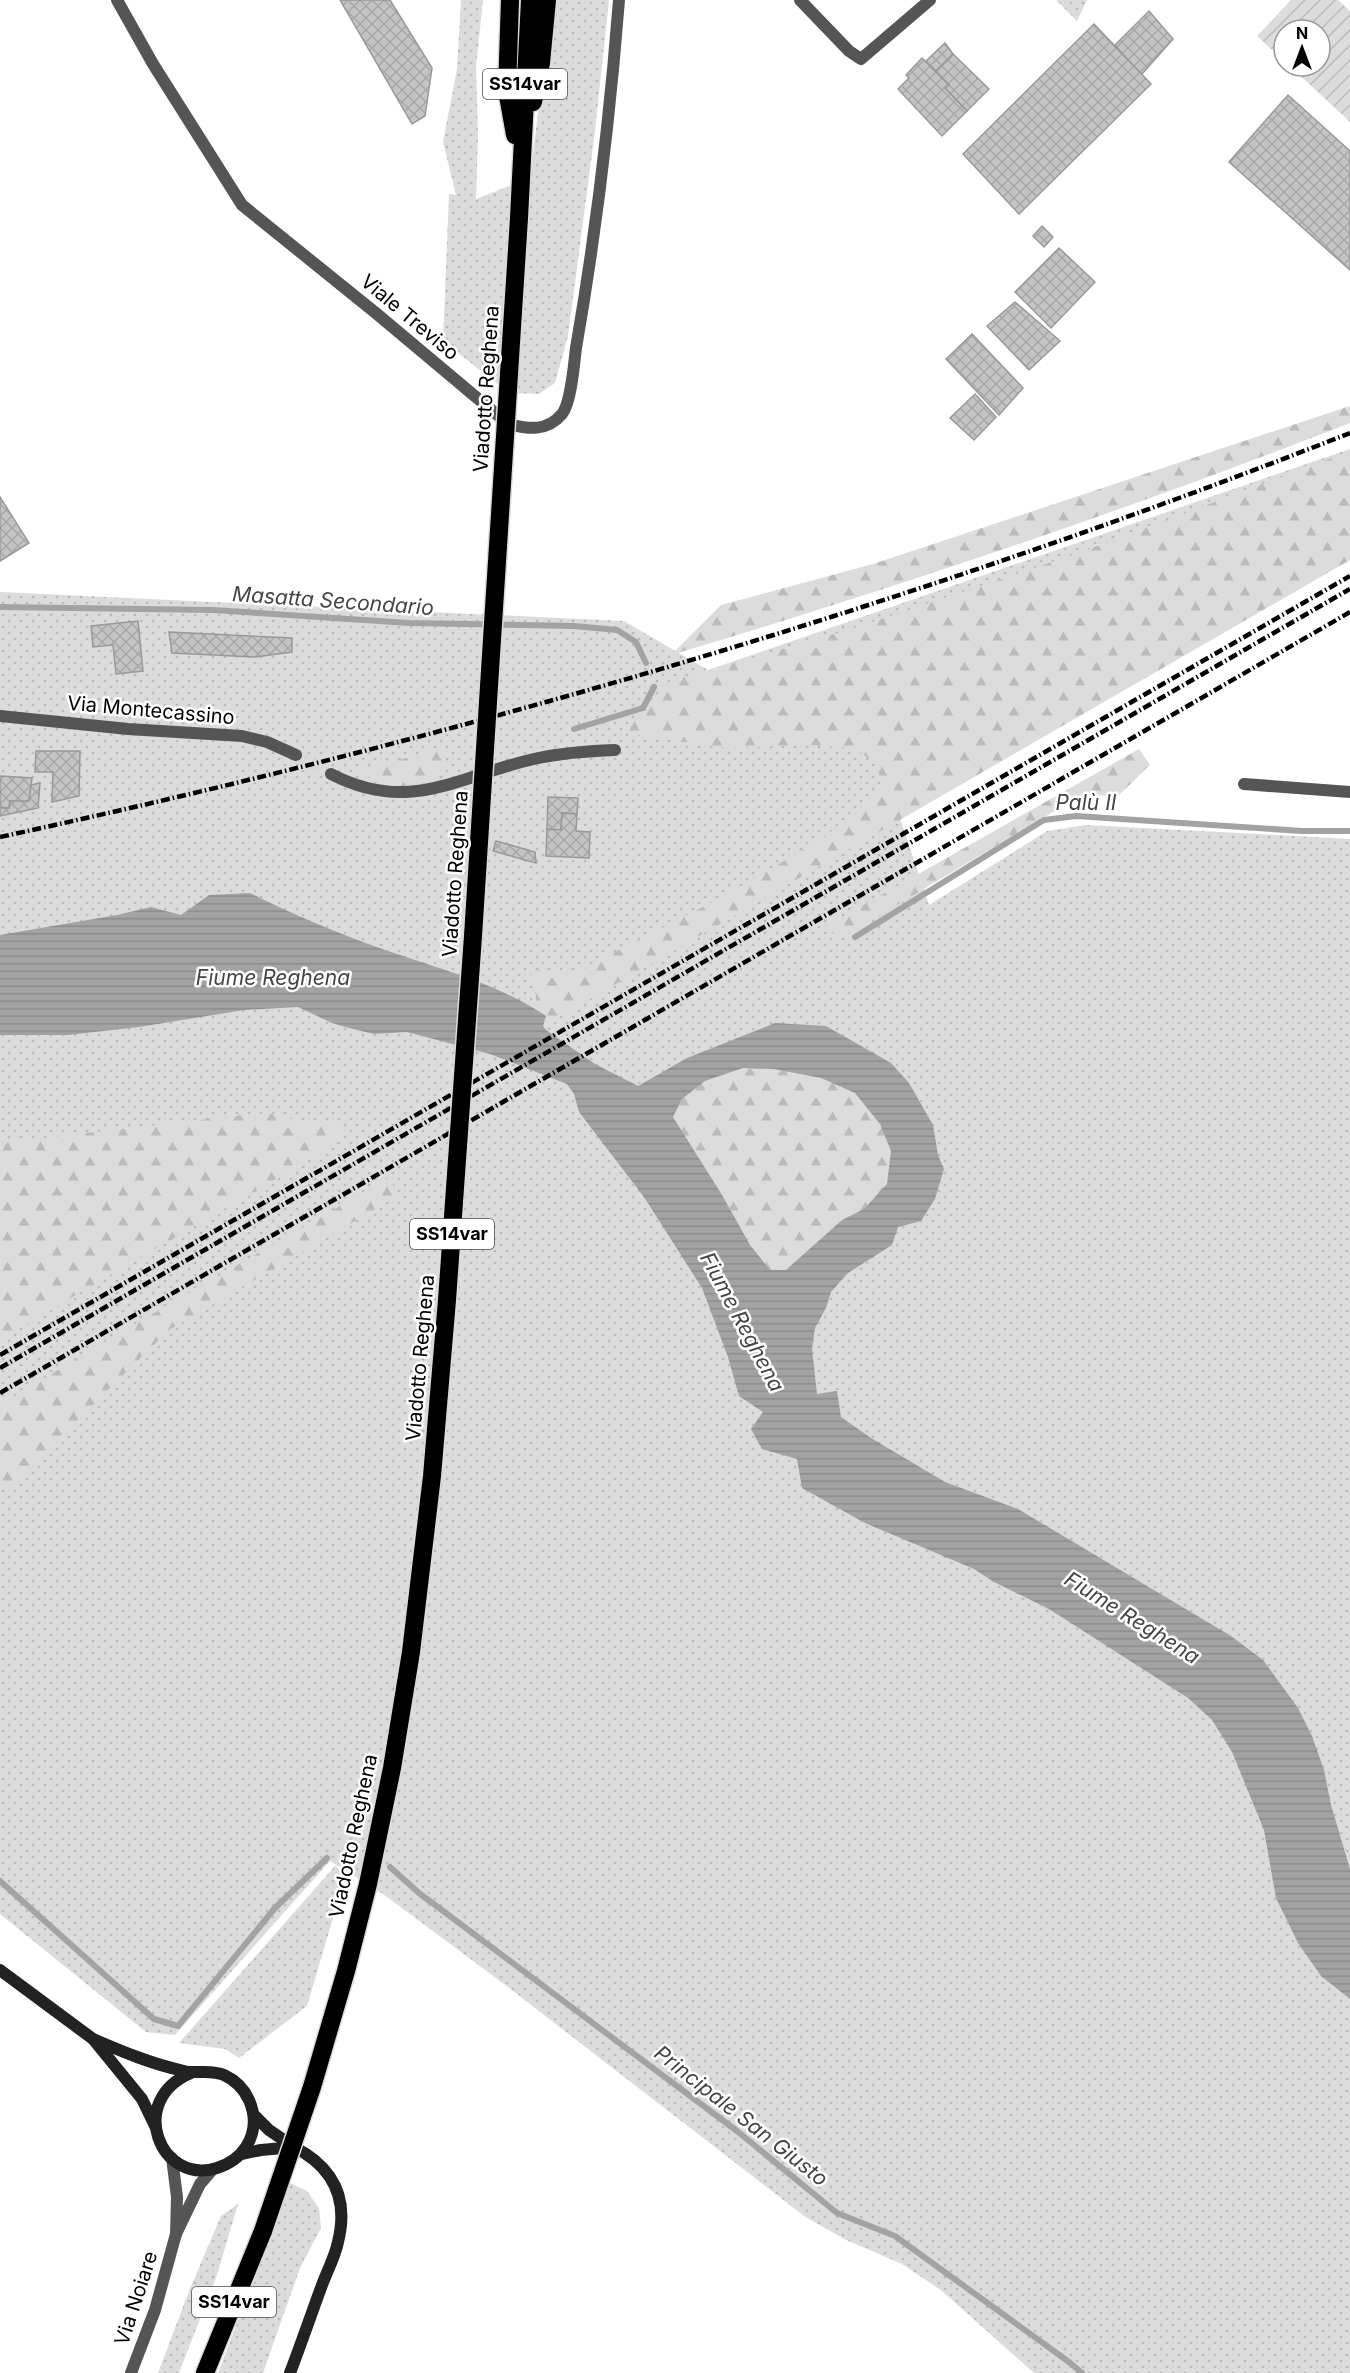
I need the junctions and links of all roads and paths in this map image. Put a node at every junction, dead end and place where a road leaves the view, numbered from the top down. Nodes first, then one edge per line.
1 (117, 0) edge
2 (510, 0) edge
3 (530, 0) edge
4 (547, 0) edge
5 (619, 0) edge
6 (800, 0) edge
7 (930, 0) edge
8 (520, 169) junction
9 (0, 716) edge
10 (615, 750) dead end
11 (296, 756) tunnel mouth
12 (331, 774) tunnel mouth
13 (1244, 784) dead end
14 (1350, 792) edge
15 (0, 1970) edge
16 (93, 2039) junction
17 (191, 2073) junction
18 (254, 2115) junction
19 (155, 2126) junction
20 (294, 2147) junction
21 (241, 2154) junction
22 (172, 2158) junction
23 (212, 2170) junction
24 (176, 2234) junction
25 (131, 2373) edge
26 (205, 2373) edge
27 (290, 2373) edge

1 - 5 street, Viale Treviso
2 - 8 highway
3 - 8 highway, SS14var
4 - 8 highway
6 - 7 street
8 - 26 highway, Viadotto Reghena / SS14var, bridge
9 - 11 street, Via Montecassino
10 - 12 street
13 - 14 street
15 - 16 street
16 - 17 street
16 - 19 street
17 - 18 street
17 - 19 street
18 - 20 street
18 - 21 street
19 - 22 street
20 - 21 street
20 - 27 street
21 - 23 street
22 - 23 street
22 - 24 street, Via Noiare
23 - 24 street, Via Noiare
24 - 25 street, Via Noiare

